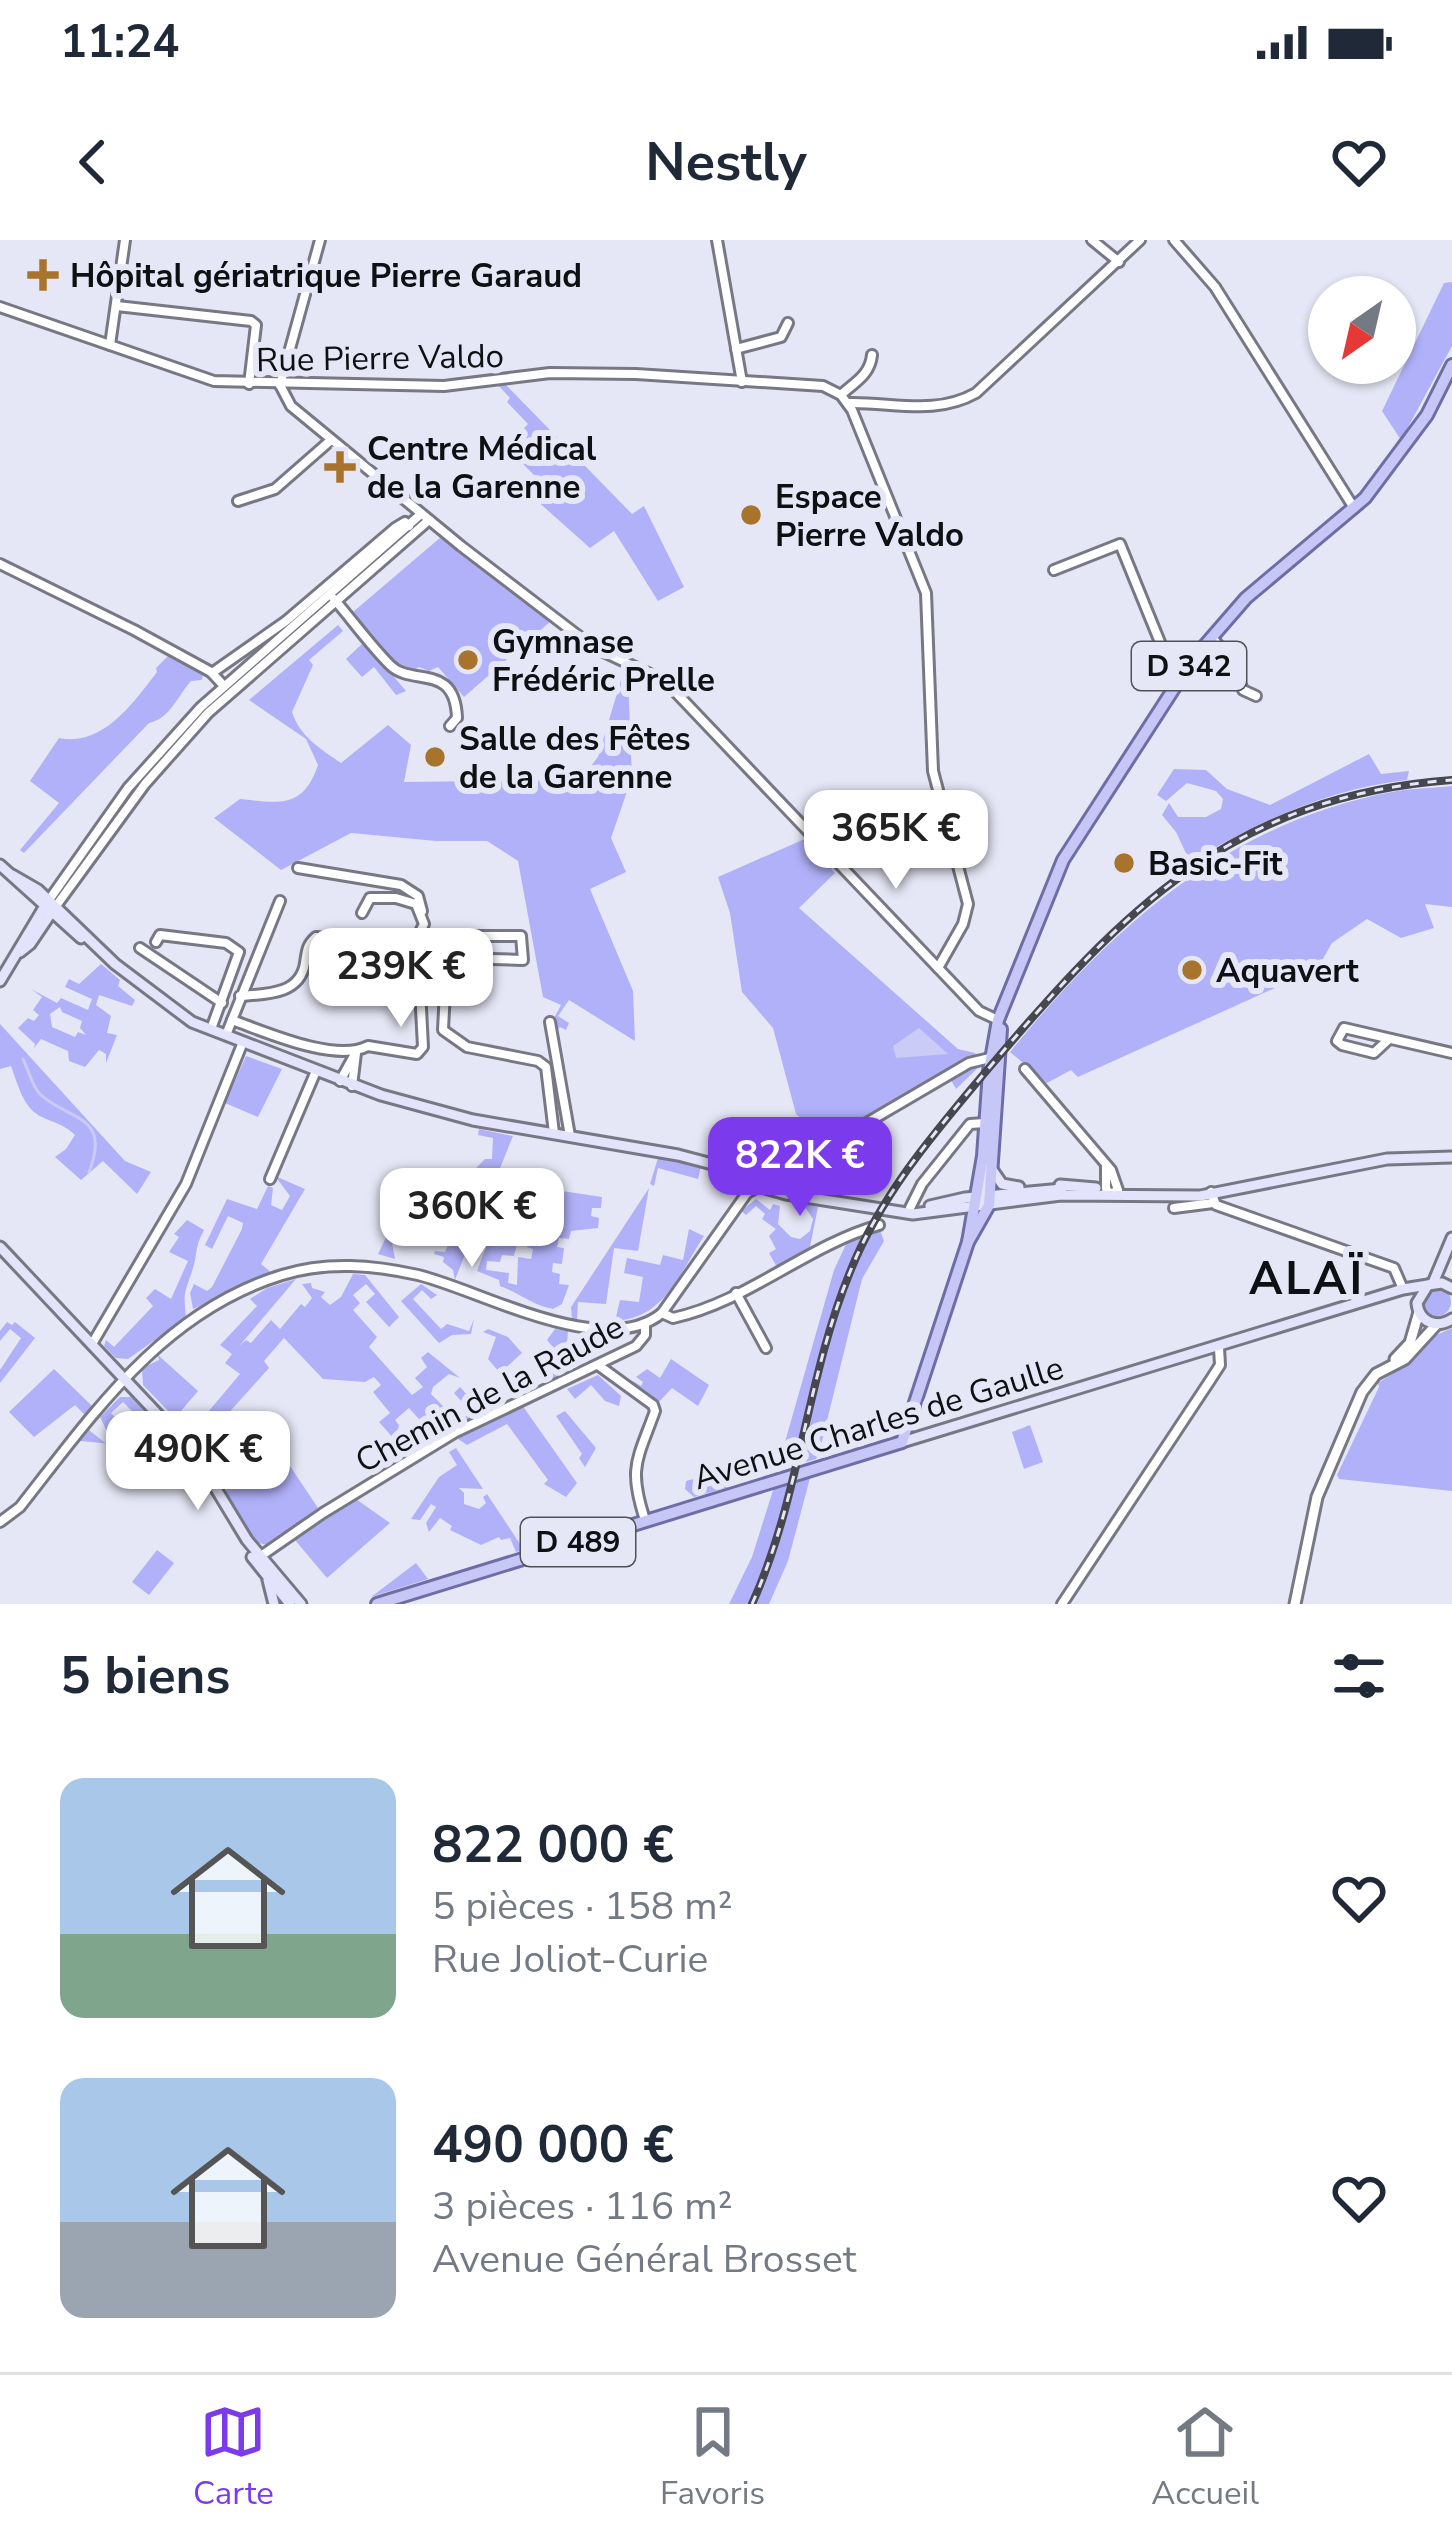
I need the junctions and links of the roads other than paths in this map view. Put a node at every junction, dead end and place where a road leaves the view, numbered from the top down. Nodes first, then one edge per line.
1 (125, 240) edge
2 (320, 240) edge
3 (717, 240) edge
4 (1092, 240) edge
5 (1140, 240) edge
6 (1174, 240) edge
7 (1119, 262) junction
8 (117, 306) junction
9 (0, 308) edge
10 (788, 323) dead end
11 (110, 345) junction
12 (736, 349) junction
13 (872, 355) dead end
14 (1452, 365) edge
15 (742, 382) junction
16 (248, 384) junction
17 (280, 385) junction
18 (845, 399) junction
19 (331, 440) junction
20 (238, 501) dead end
21 (1354, 509) junction
22 (425, 518) junction
23 (0, 564) edge
24 (1054, 569) dead end
25 (331, 595) junction
26 (1212, 637) junction
27 (212, 673) junction
28 (1177, 684) junction
29 (227, 689) junction
30 (1256, 696) dead end
31 (450, 726) dead end
32 (0, 865) edge
33 (298, 868) dead end
34 (280, 901) dead end
35 (50, 906) junction
36 (362, 913) dead end
37 (422, 913) junction
38 (67, 926) junction
39 (35, 937) junction
40 (156, 942) dead end
41 (405, 946) junction
42 (96, 947) junction
43 (140, 949) dead end
44 (20, 952) junction
45 (456, 958) junction
46 (938, 968) junction
47 (0, 981) edge
48 (240, 996) junction
49 (222, 1003) junction
50 (232, 1020) junction
51 (998, 1020) junction
52 (550, 1022) dead end
53 (211, 1029) junction
54 (226, 1035) junction
55 (1389, 1039) junction
56 (243, 1042) junction
57 (356, 1053) junction
58 (1452, 1053) edge
59 (990, 1058) junction
60 (1025, 1069) dead end
61 (316, 1071) junction
62 (340, 1082) junction
63 (352, 1086) junction
64 (986, 1123) junction
65 (554, 1133) junction
66 (803, 1133) dead end
67 (570, 1136) junction
68 (1452, 1157) edge
69 (807, 1159) junction
70 (987, 1161) junction
71 (270, 1179) dead end
72 (758, 1186) junction
73 (1108, 1190) junction
74 (1212, 1197) junction
75 (983, 1200) junction
76 (852, 1206) junction
77 (910, 1208) junction
78 (1174, 1208) dead end
79 (879, 1225) dead end
80 (1451, 1241) edge
81 (0, 1247) edge
82 (1430, 1284) junction
83 (1451, 1287) edge
84 (1399, 1291) junction
85 (736, 1294) junction
86 (1418, 1306) junction
87 (662, 1313) junction
88 (1452, 1319) edge
89 (645, 1324) junction
90 (1437, 1324) junction
91 (92, 1344) junction
92 (766, 1348) dead end
93 (1219, 1348) junction
94 (598, 1365) junction
95 (1388, 1365) junction
96 (124, 1377) junction
97 (902, 1442) junction
98 (645, 1520) junction
99 (0, 1522) edge
100 (257, 1559) junction
101 (268, 1580) junction
102 (274, 1604) edge
103 (290, 1604) edge
104 (301, 1604) edge
105 (377, 1604) edge
106 (1062, 1604) edge
107 (1295, 1604) edge

1 - 8 street
2 - 17 street
3 - 12 street
4 - 7 street
5 - 7 street, Rue Pierre Valdo
6 - 21 street
7 - 18 street, Rue Pierre Valdo
8 - 11 street
8 - 16 street
9 - 11 street, Rue Pierre Valdo
10 - 12 street
11 - 16 street, Rue Pierre Valdo
12 - 15 street
13 - 18 street
14 - 21 main road, D 342
15 - 17 street, Rue Pierre Valdo
15 - 18 street, Rue Pierre Valdo
16 - 17 street, Rue Pierre Valdo
17 - 19 street
18 - 46 street
19 - 20 street
19 - 22 street
21 - 26 main road, D 342
22 - 25 street
22 - 25 street
22 - 46 street
23 - 27 street
24 - 28 street
25 - 27 street
25 - 29 street
25 - 31 street
26 - 28 main road, D 342
26 - 30 street
27 - 29 street
28 - 51 main road, D 342
29 - 35 street
32 - 35 main road
33 - 37 street
34 - 48 street
35 - 38 main road
35 - 39 main road
35 - 42 main road
35 - 44 main road
36 - 37 street
37 - 41 street
38 - 39 main road
38 - 42 main road
39 - 44 main road
40 - 49 street
41 - 48 street
41 - 57 street
42 - 53 main road
43 - 49 street
44 - 47 main road
45 - 45 street
45 - 65 street
46 - 51 street
48 - 50 street
49 - 53 street
50 - 54 street
50 - 57 street
51 - 59 main road, D 342
51 - 70 main road, D 342
52 - 67 street
53 - 54 main road
54 - 56 main road
55 - 55 street
55 - 58 street
56 - 61 main road
56 - 91 street
57 - 62 street
57 - 63 street
59 - 64 main road, D 342
59 - 69 street, Chemin de la Raude
60 - 73 street
61 - 62 main road
61 - 71 street
62 - 63 main road
63 - 65 main road
64 - 70 main road, D 342
64 - 77 street
65 - 67 main road
66 - 69 street
67 - 72 main road
68 - 74 main road
69 - 72 street, Chemin de la Raude
70 - 73 main road
70 - 75 main road, D 342
72 - 76 main road
72 - 87 street, Chemin de la Raude
73 - 74 main road
73 - 75 main road
74 - 78 street
74 - 84 street
75 - 76 main road
75 - 77 main road
75 - 97 main road, D 342
76 - 77 main road
79 - 85 street
80 - 82 main road
80 - 83 main road
81 - 91 main road
82 - 83 main road, Avenue Charles de Gaulle
82 - 84 main road, Avenue Charles de Gaulle / D 489
82 - 86 main road
84 - 86 main road
84 - 93 main road, Avenue Charles de Gaulle / D 489
85 - 87 street
85 - 92 street
86 - 90 main road
86 - 95 street
87 - 89 street, Chemin de la Raude
88 - 90 main road
89 - 94 street, Chemin de la Raude
89 - 96 street
90 - 95 street
91 - 96 main road
93 - 97 main road, Avenue Charles de Gaulle / D 489
93 - 106 street
94 - 98 street
94 - 100 street, Chemin de la Raude
95 - 107 street
96 - 99 street
96 - 100 main road
97 - 98 main road, Avenue Charles de Gaulle / D 489
98 - 105 main road, Avenue Charles de Gaulle / D 489
100 - 101 main road
100 - 104 main road
101 - 102 main road
101 - 103 main road

